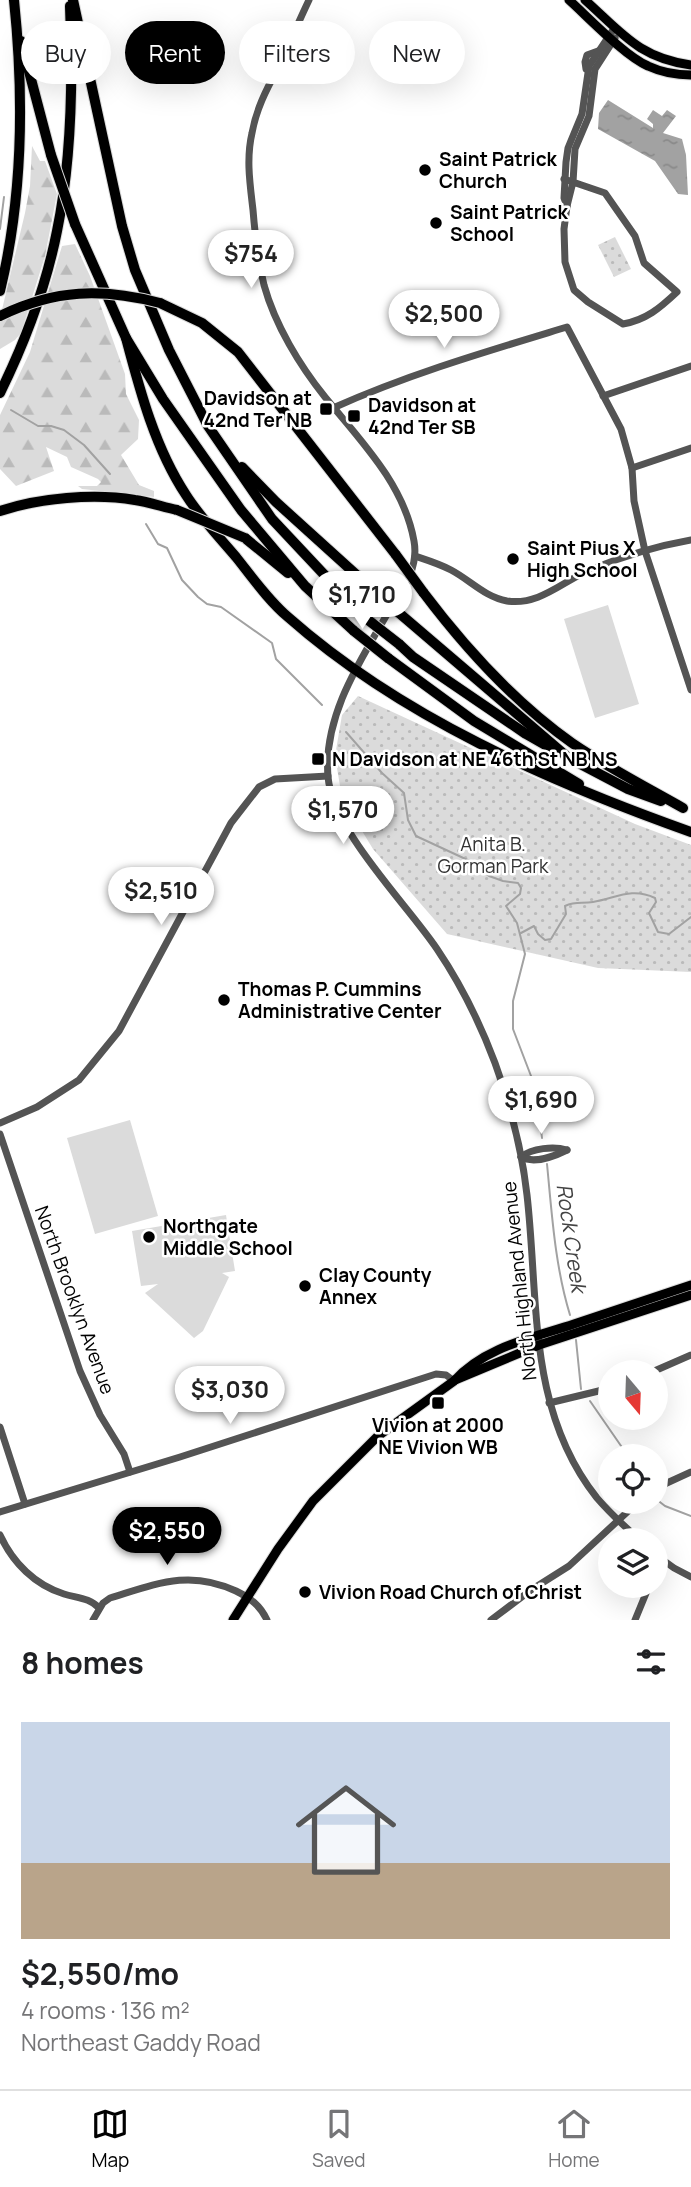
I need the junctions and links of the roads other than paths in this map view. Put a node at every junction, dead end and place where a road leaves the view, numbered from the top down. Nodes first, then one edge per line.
1 (14, 0) edge
2 (71, 0) edge
3 (309, 0) edge
4 (569, 0) edge
5 (585, 0) edge
6 (16, 24) junction
7 (615, 34) junction
8 (599, 54) junction
9 (691, 65) edge
10 (691, 75) edge
11 (564, 179) junction
12 (573, 182) junction
13 (567, 205) junction
14 (0, 291) edge
15 (0, 316) edge
16 (126, 338) junction
17 (691, 366) edge
18 (0, 393) edge
19 (603, 396) junction
20 (333, 408) junction
21 (208, 426) junction
22 (691, 448) edge
23 (632, 468) junction
24 (0, 511) edge
25 (691, 540) edge
26 (645, 551) junction
27 (415, 556) junction
28 (305, 586) junction
29 (392, 607) junction
30 (356, 670) junction
31 (691, 690) edge
32 (571, 760) junction
33 (328, 776) junction
34 (606, 801) junction
35 (687, 810) edge
36 (691, 832) edge
37 (0, 1123) edge
38 (0, 1134) edge
39 (522, 1157) junction
40 (691, 1284) edge
41 (691, 1295) edge
42 (538, 1340) junction
43 (691, 1355) edge
44 (668, 1365) edge
45 (454, 1381) junction
46 (598, 1391) edge
47 (549, 1403) junction
48 (0, 1427) edge
49 (130, 1472) junction
50 (691, 1472) edge
51 (668, 1483) edge
52 (25, 1504) junction
53 (0, 1512) edge
54 (625, 1514) edge
55 (618, 1521) junction
56 (626, 1528) edge
57 (0, 1535) edge
58 (668, 1564) edge
59 (691, 1577) edge
60 (247, 1597) junction
61 (644, 1598) edge
62 (99, 1608) junction
63 (93, 1620) edge
64 (233, 1620) edge
65 (267, 1620) edge
66 (491, 1620) edge
67 (635, 1620) edge

1 - 6 highway
2 - 18 highway
2 - 21 highway
3 - 20 street
4 - 7 main road
5 - 7 main road
6 - 14 highway
6 - 16 highway, bridge
7 - 8 street
7 - 9 main road
7 - 10 main road
8 - 11 street
8 - 12 street
11 - 12 street
11 - 13 street
12 - 13 street
12 - 13 street
15 - 35 highway, bridge
16 - 28 highway
16 - 30 highway
17 - 19 street
19 - 20 street
19 - 23 street
20 - 27 street
21 - 29 highway
21 - 32 highway, bridge
22 - 23 street
23 - 26 street
24 - 28 highway, bridge
25 - 26 street
26 - 27 street
26 - 31 street
27 - 29 street
28 - 34 highway, bridge
29 - 30 street
29 - 32 highway
30 - 33 street
30 - 34 highway
32 - 35 highway
33 - 37 street
33 - 39 street, North Highland Avenue
34 - 36 highway
38 - 49 street, North Brooklyn Avenue
39 - 39 street
39 - 42 street, North Highland Avenue
40 - 42 main road
41 - 42 main road
42 - 45 main road
42 - 47 street, North Highland Avenue
43 - 44 street
45 - 49 street
45 - 60 main road
46 - 47 street
47 - 55 street, North Highland Avenue
48 - 52 street
49 - 52 street
50 - 51 street
52 - 53 street
54 - 55 street
55 - 56 street, North Highland Avenue
55 - 66 street
57 - 62 street
58 - 59 street
60 - 62 street
60 - 64 main road
60 - 65 street
61 - 67 street
62 - 63 street

